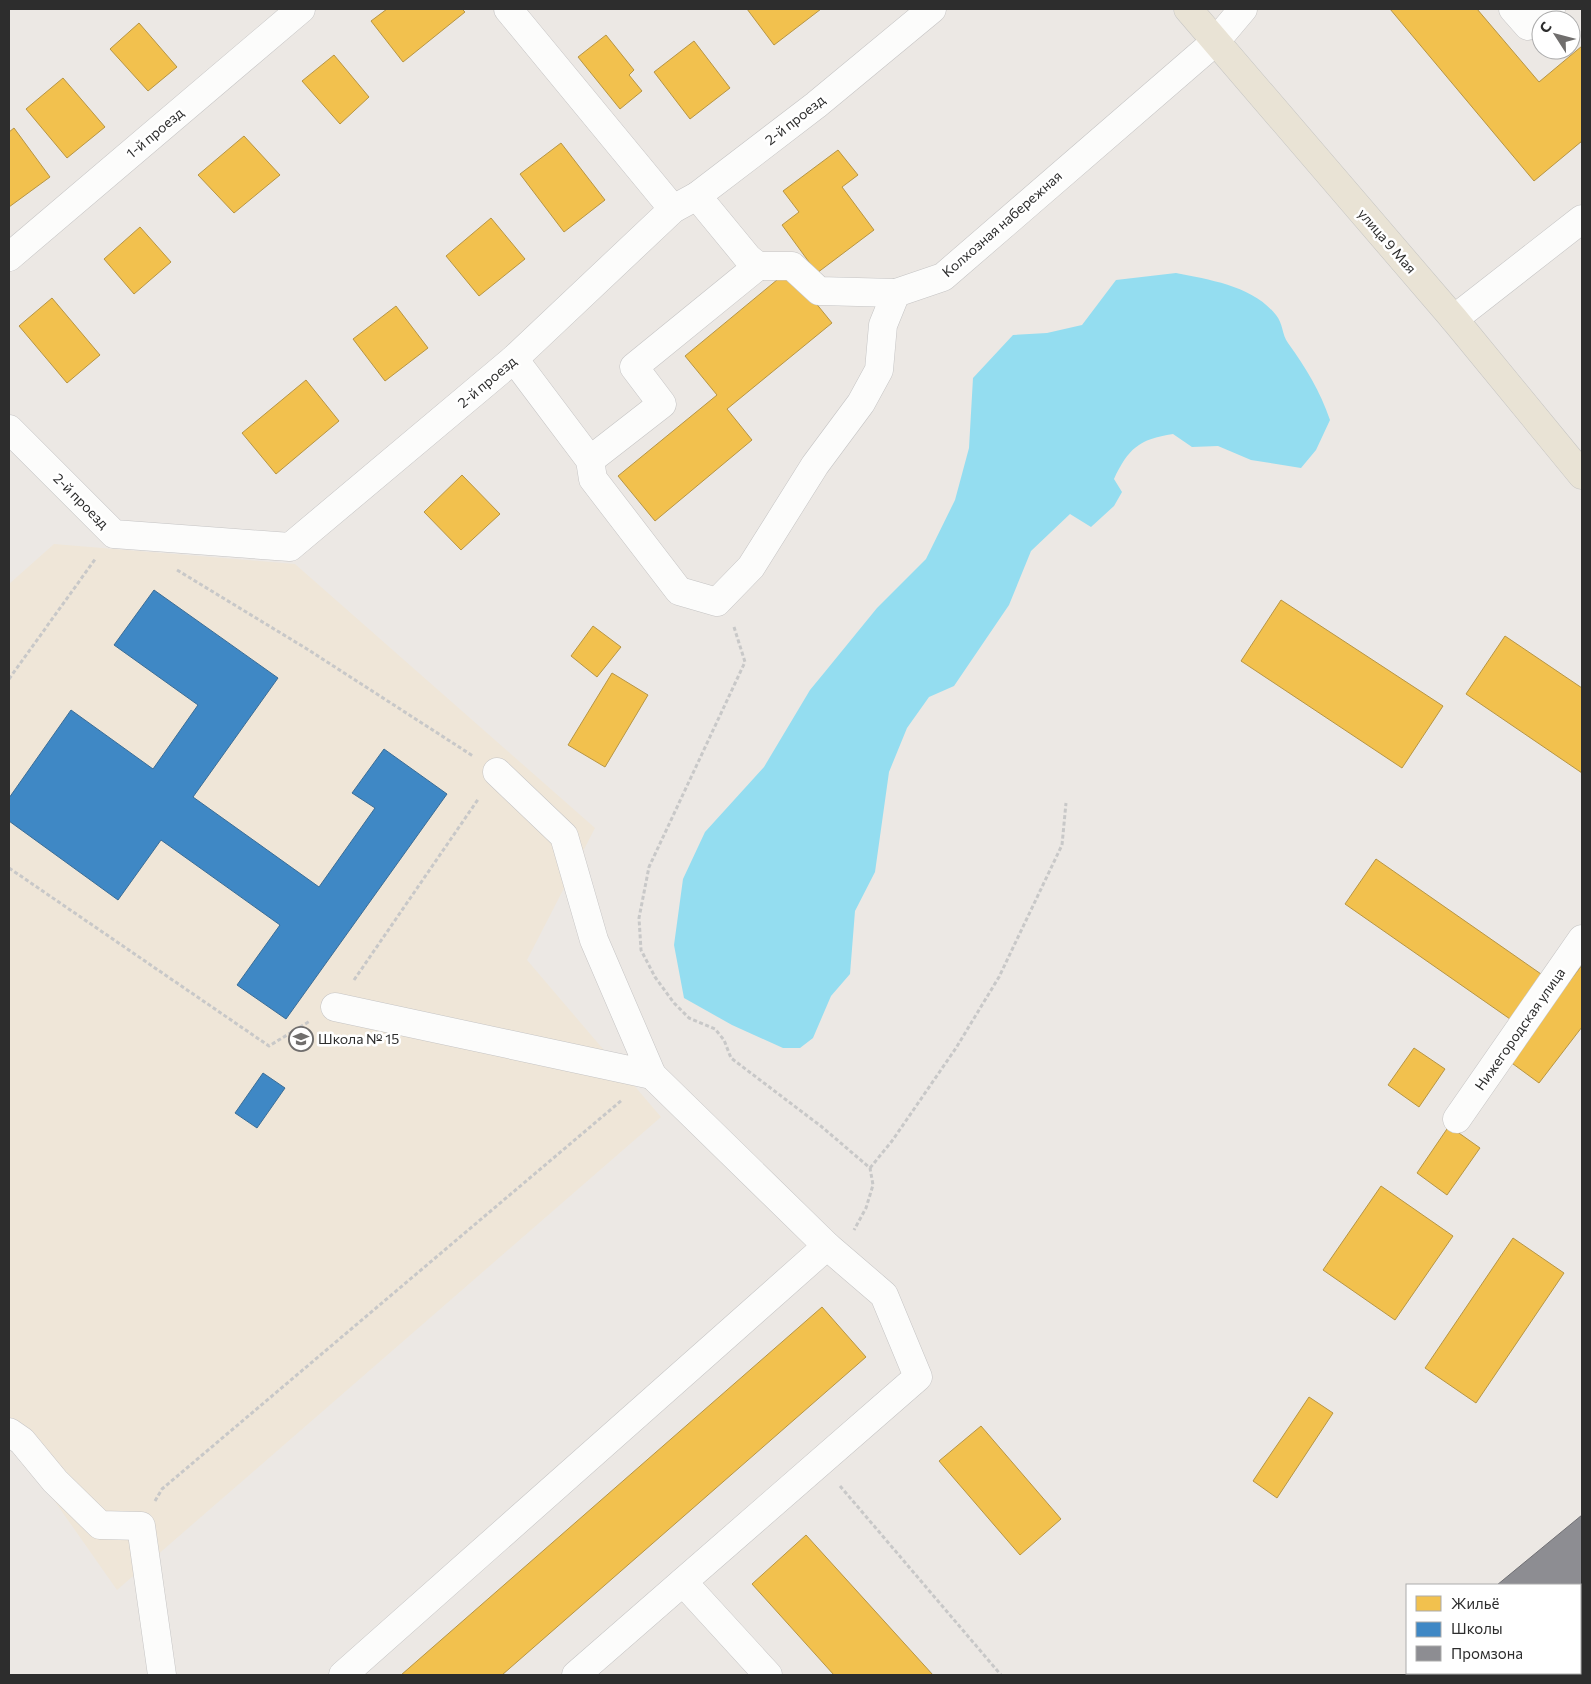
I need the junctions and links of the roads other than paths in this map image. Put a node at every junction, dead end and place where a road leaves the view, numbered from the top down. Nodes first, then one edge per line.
1 (301, 9) edge
2 (508, 9) edge
3 (932, 9) edge
4 (1188, 9) edge
5 (1243, 9) edge
6 (1513, 9) edge
7 (1551, 9) edge
8 (1216, 41) junction
9 (697, 196) junction
10 (673, 209) junction
11 (1582, 218) edge
12 (9, 257) edge
13 (758, 266) junction
14 (896, 293) junction
15 (1454, 319) junction
16 (514, 359) junction
17 (9, 429) edge
18 (590, 460) junction
19 (1582, 475) edge
20 (497, 772) road end
21 (1582, 939) edge
22 (336, 1006) road end
23 (652, 1075) junction
24 (1457, 1119) dead end
25 (832, 1250) junction
26 (9, 1432) edge
27 (683, 1582) junction
28 (162, 1675) edge
29 (343, 1675) edge
30 (576, 1675) edge
31 (768, 1675) edge

1 - 12 street, 1-й проезд
2 - 10 street
3 - 9 street, 2-й проезд
4 - 8 main road, улица 9 Мая
5 - 8 street, Колхозная набережная
6 - 7 street
8 - 14 street, Колхозная набережная
8 - 15 main road, улица 9 Мая
9 - 10 street, 2-й проезд
9 - 13 street
10 - 16 street, 2-й проезд
11 - 15 street
13 - 14 street
13 - 18 street
14 - 18 street
15 - 19 main road, улица 9 Мая
16 - 17 street, 2-й проезд
16 - 18 street
20 - 23 street
21 - 24 street, Нижегородская улица
22 - 23 street
23 - 25 street
25 - 27 street
25 - 29 street
26 - 28 street
27 - 30 street
27 - 31 street

